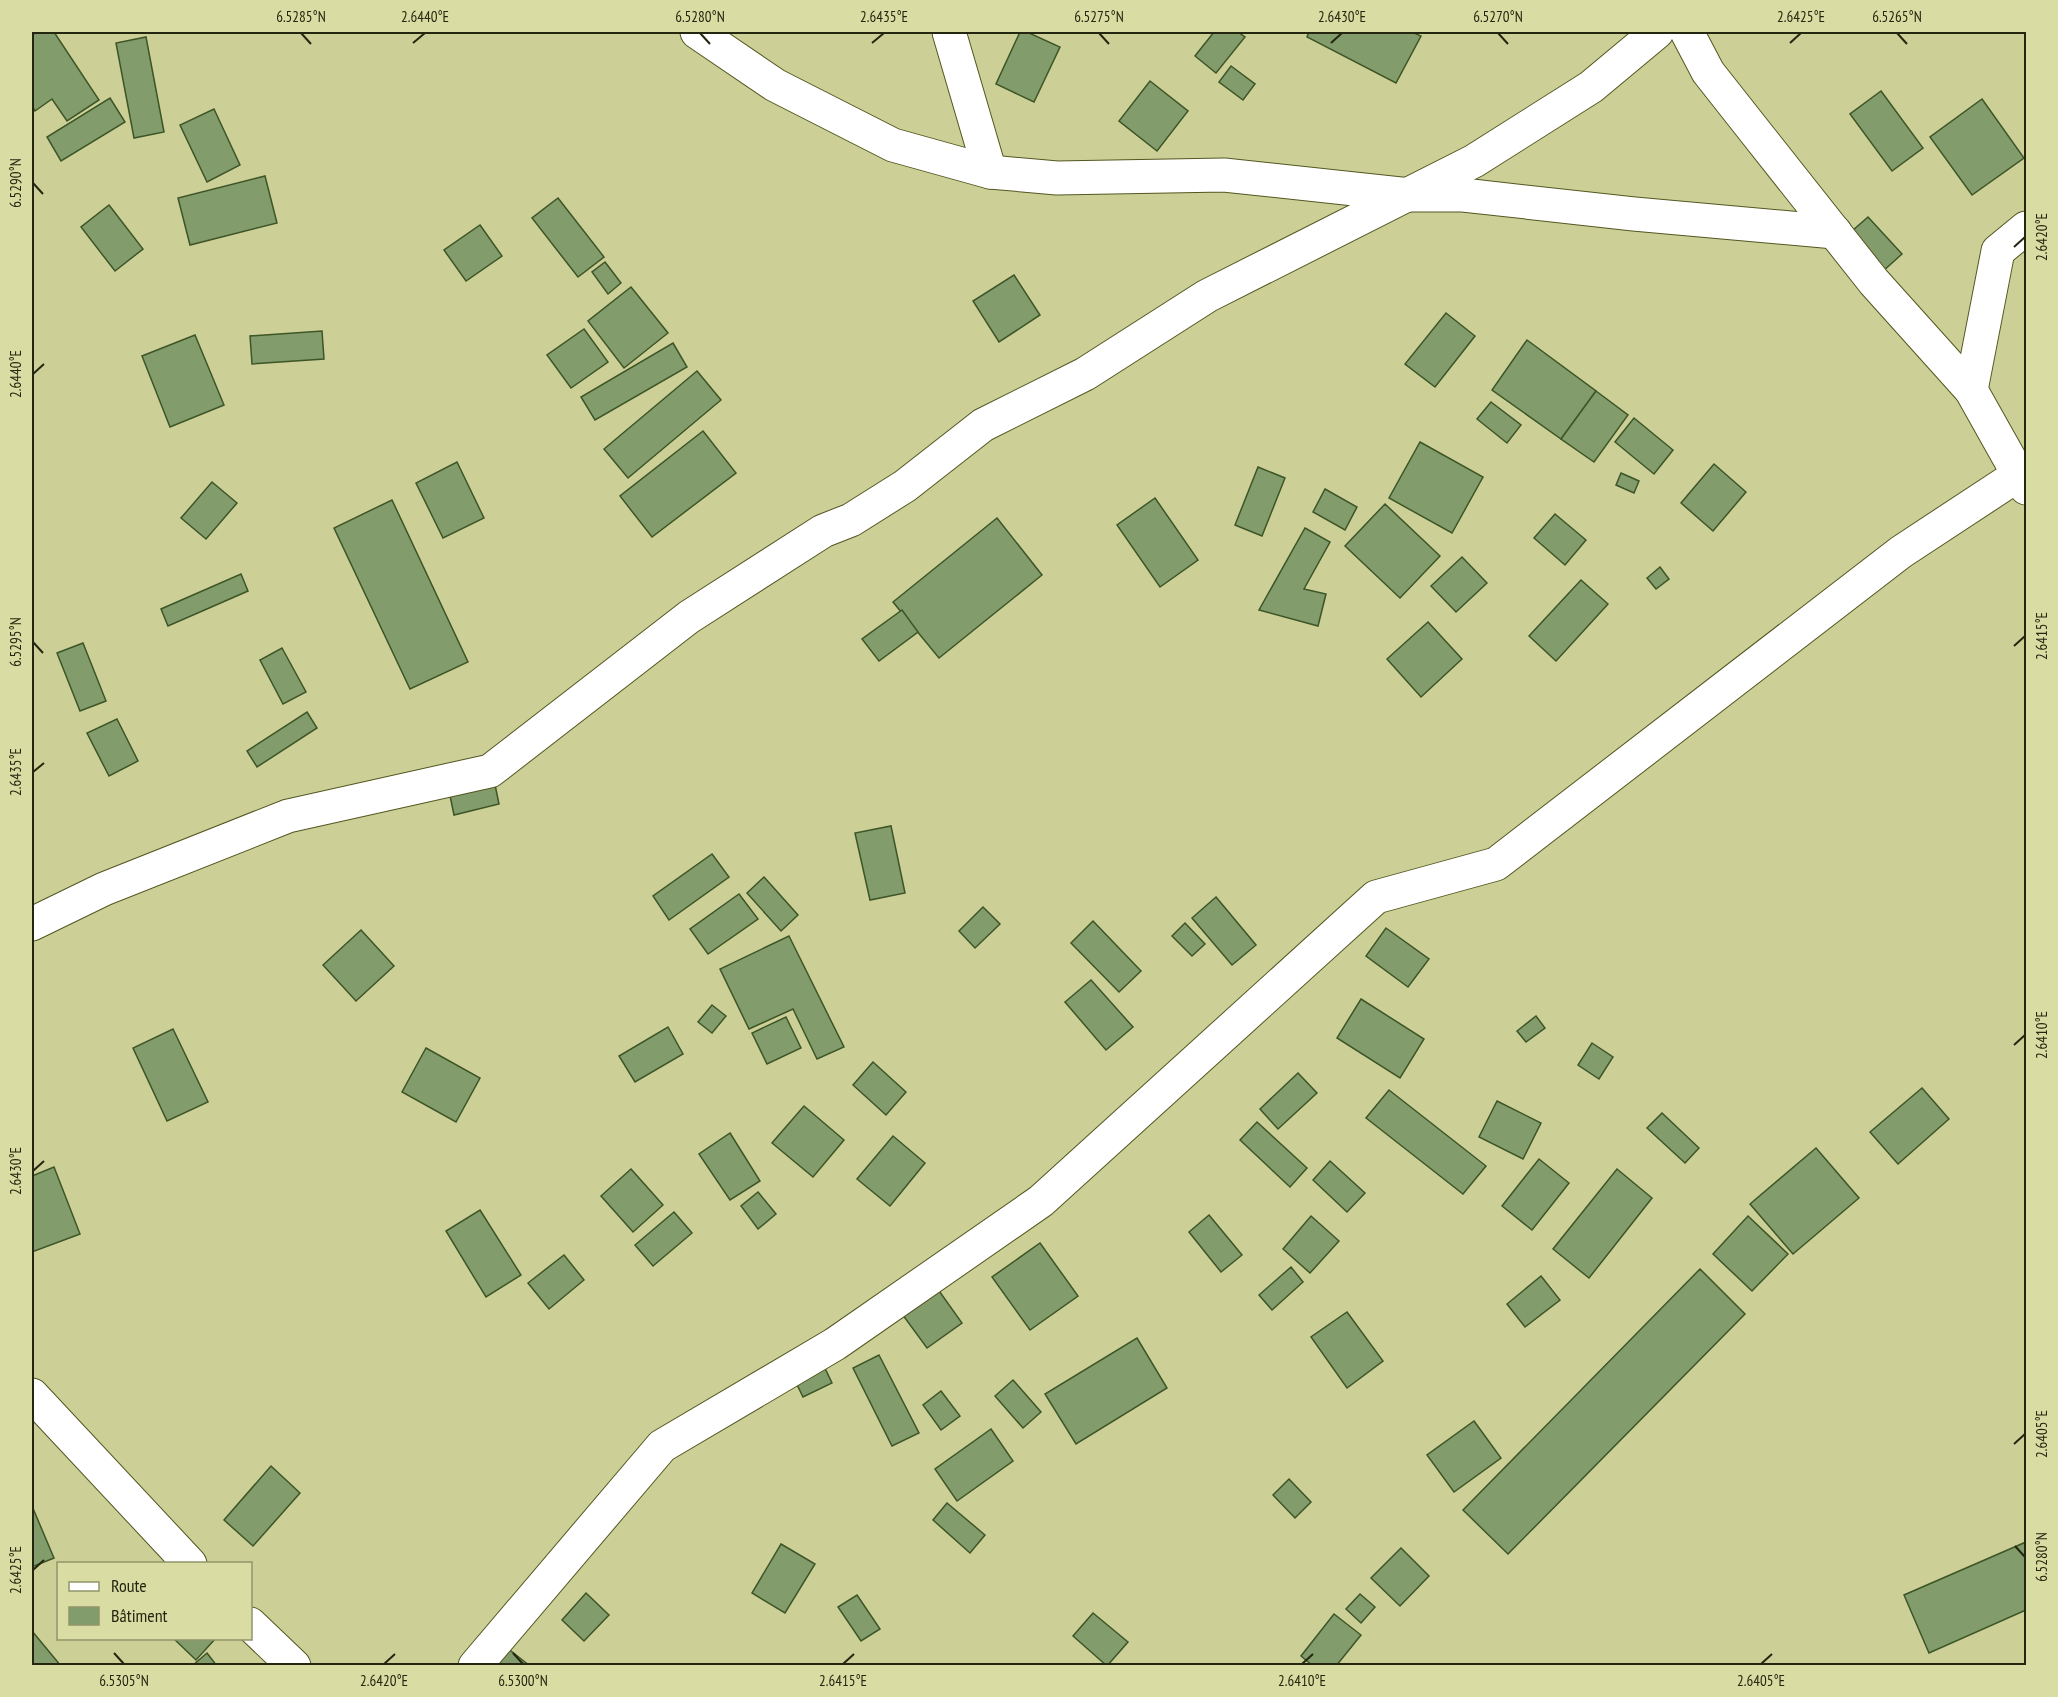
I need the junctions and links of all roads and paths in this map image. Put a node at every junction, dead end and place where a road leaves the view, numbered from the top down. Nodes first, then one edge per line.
1 (697, 32) edge
2 (949, 32) edge
3 (1657, 32) edge
4 (1687, 32) edge
5 (990, 172) junction
6 (1410, 195) junction
7 (2026, 228) edge
8 (1834, 232) junction
9 (1971, 390) junction
10 (2022, 481) edge
11 (32, 924) edge
12 (32, 1395) edge
13 (189, 1562) edge
14 (252, 1626) edge
15 (294, 1665) edge
16 (475, 1665) edge

1 - 5 street
2 - 5 street
3 - 6 street
4 - 8 street
5 - 6 street
6 - 8 street
6 - 11 street
7 - 9 street
8 - 9 street
9 - 10 street
10 - 16 street
12 - 13 street
14 - 15 street

